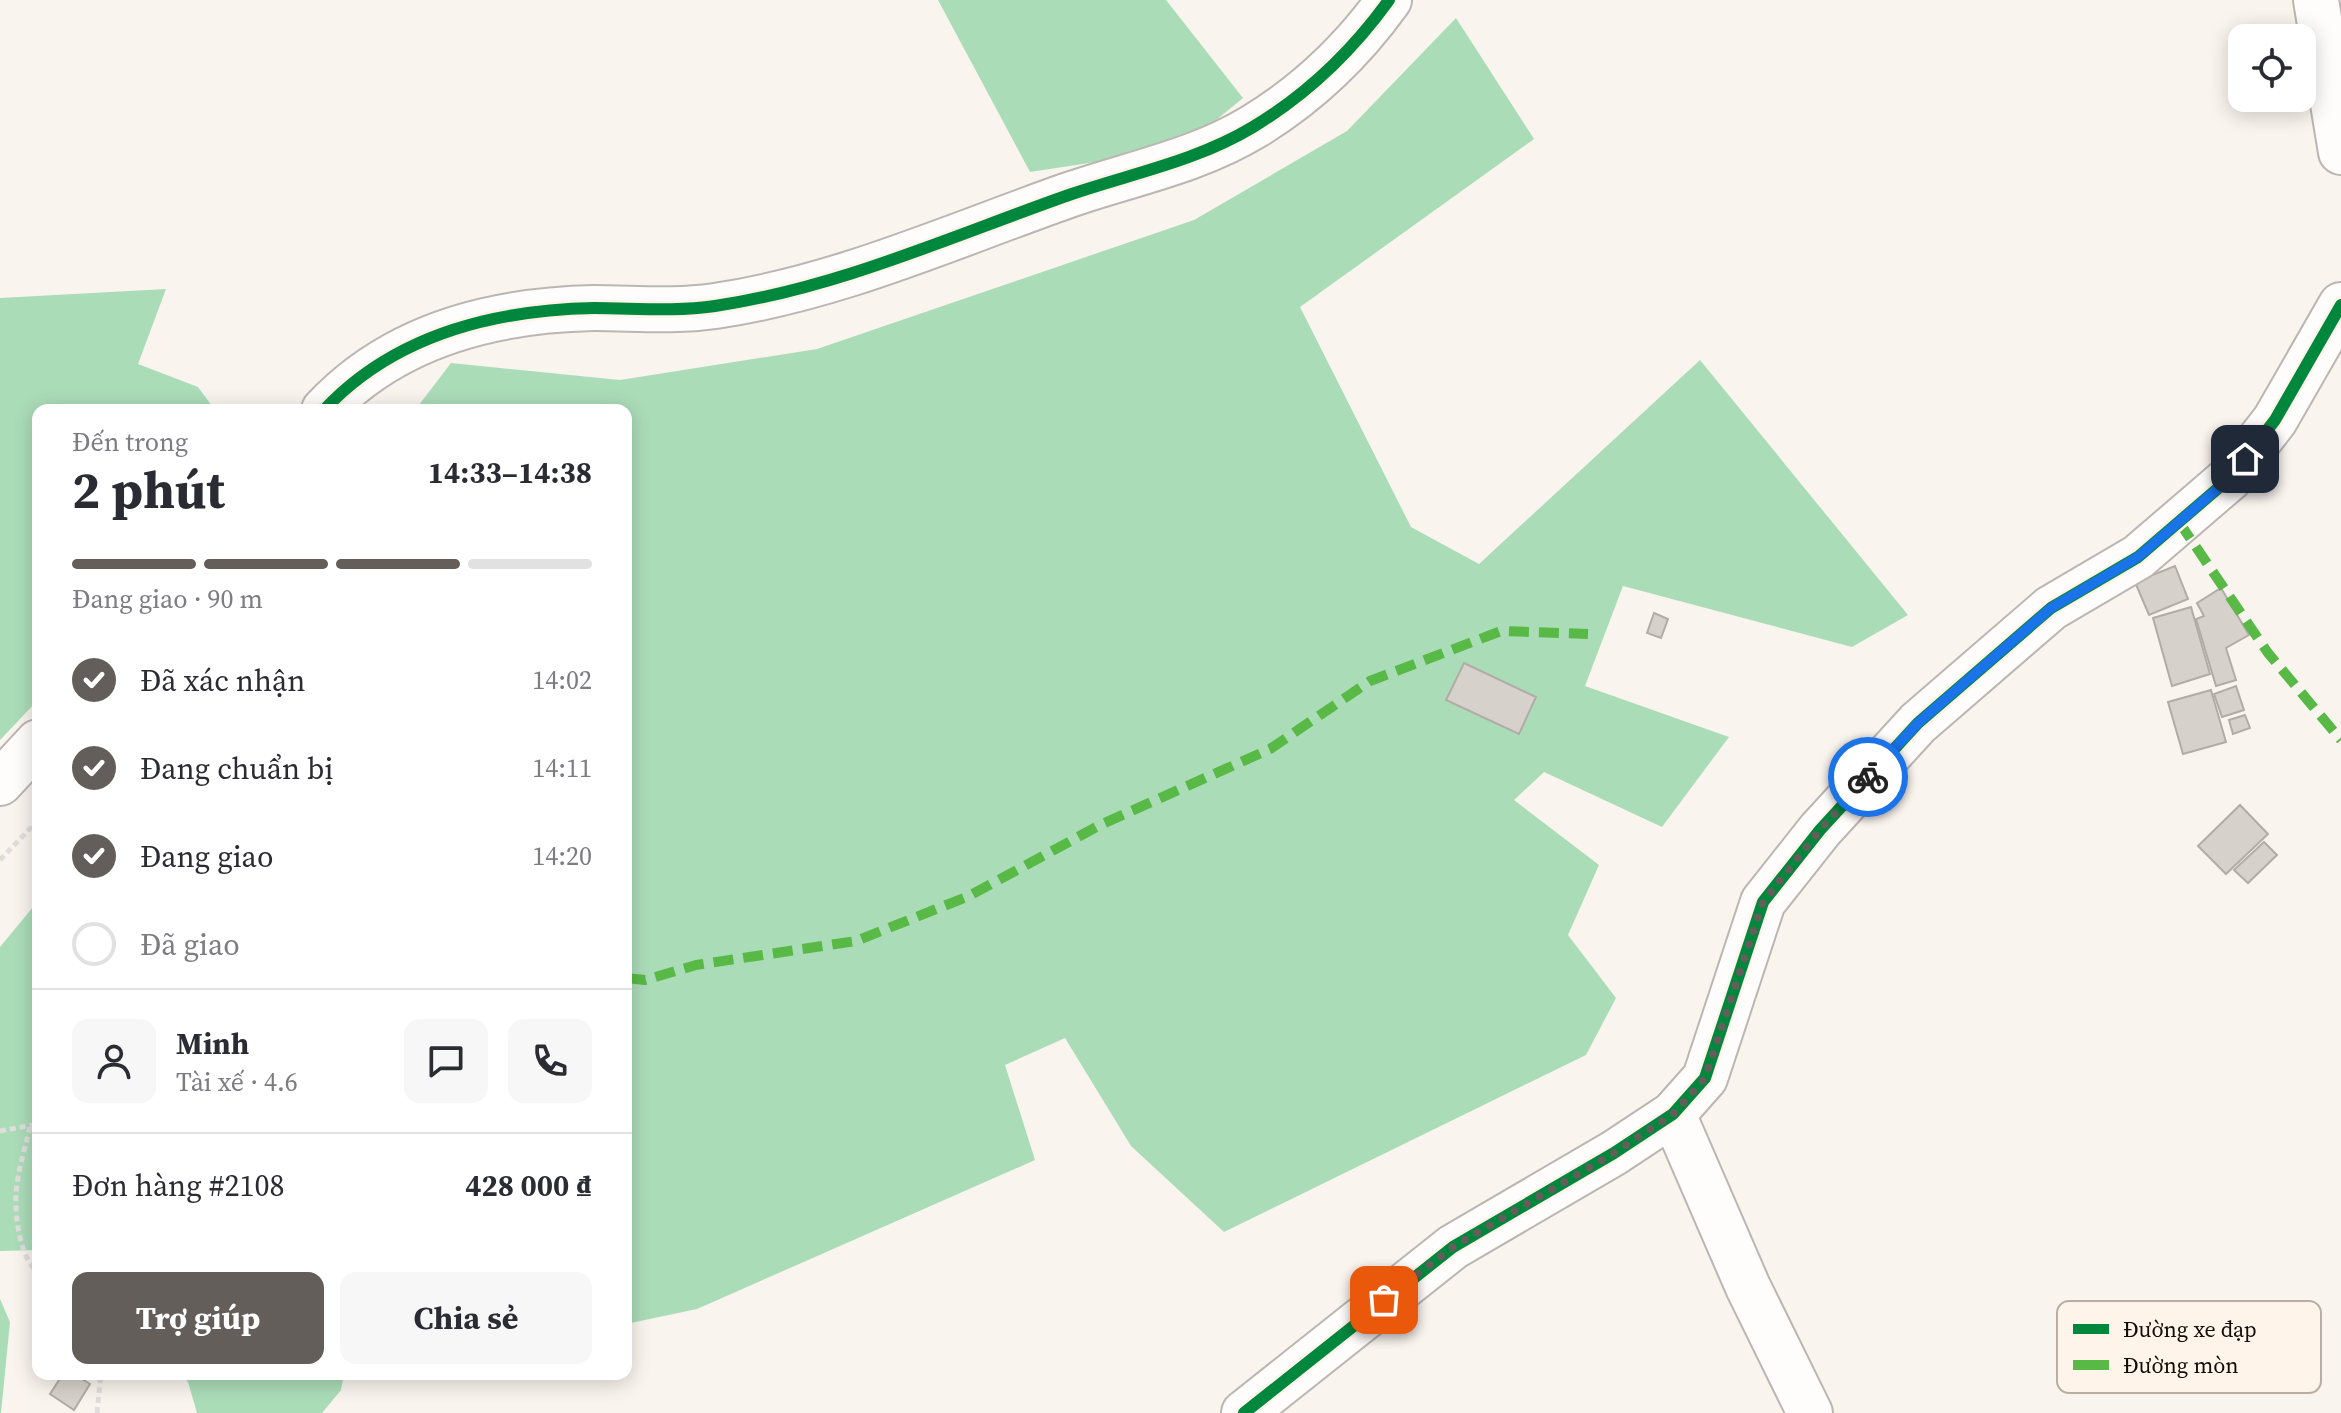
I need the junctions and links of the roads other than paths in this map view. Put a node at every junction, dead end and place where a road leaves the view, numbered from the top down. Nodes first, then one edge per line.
1 (1389, 0) edge
2 (2316, 0) edge
3 (2341, 152) edge
4 (2341, 305) edge
5 (331, 404) edge
6 (32, 748) edge
7 (0, 783) edge
8 (1673, 1114) junction
9 (1244, 1413) edge
10 (1810, 1413) edge

1 - 5 street
2 - 3 street
4 - 8 street
6 - 7 street
8 - 9 street
8 - 10 street

